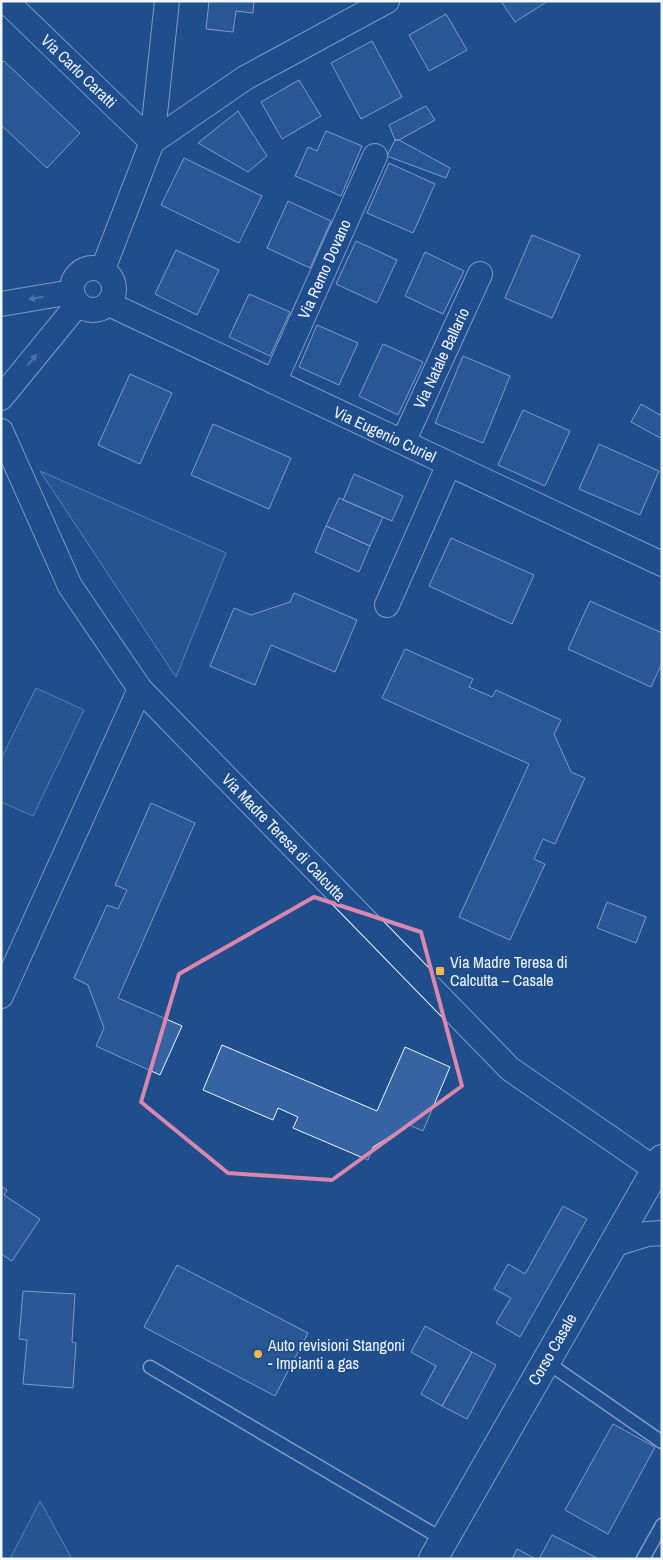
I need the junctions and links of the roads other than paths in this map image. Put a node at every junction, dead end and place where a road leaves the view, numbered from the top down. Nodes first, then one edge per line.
1 (6, 1) edge
2 (167, 1) edge
3 (386, 1) edge
4 (152, 142) junction
5 (375, 156) dead end
6 (103, 269) junction
7 (480, 274) dead end
8 (75, 298) junction
9 (1, 304) edge
10 (108, 304) junction
11 (274, 382) junction
12 (1, 398) edge
13 (1, 431) edge
14 (403, 442) junction
15 (449, 464) junction
16 (662, 564) edge
17 (387, 605) dead end
18 (140, 689) junction
19 (1, 996) edge
20 (659, 1164) edge
21 (662, 1233) edge
22 (612, 1245) junction
23 (546, 1362) junction
24 (150, 1367) dead end
25 (662, 1442) edge
26 (662, 1525) edge
27 (439, 1549) edge
28 (643, 1559) edge

1 - 4 street, Via Carlo Caratti
2 - 4 street
3 - 4 street
4 - 6 street
5 - 11 street, Via Remo Dovano
6 - 8 street
6 - 10 street
7 - 14 street, Via Natale Ballario
8 -> 9 street
8 - 10 street
12 -> 8 street
10 - 11 street, Via Eugenio Curiel
11 - 14 street, Via Eugenio Curiel
13 - 18 street, Via Madre Teresa di Calcutta
14 - 15 street, Via Eugenio Curiel
15 - 16 street, Via Eugenio Curiel
15 - 17 street
18 - 19 street
18 - 20 street, Via Madre Teresa di Calcutta
20 - 22 street, Corso Casale
21 - 22 street
22 - 23 street, Corso Casale
23 - 25 lane
23 - 27 street, Corso Casale
24 - 27 lane, Corso Casale
26 - 28 lane

